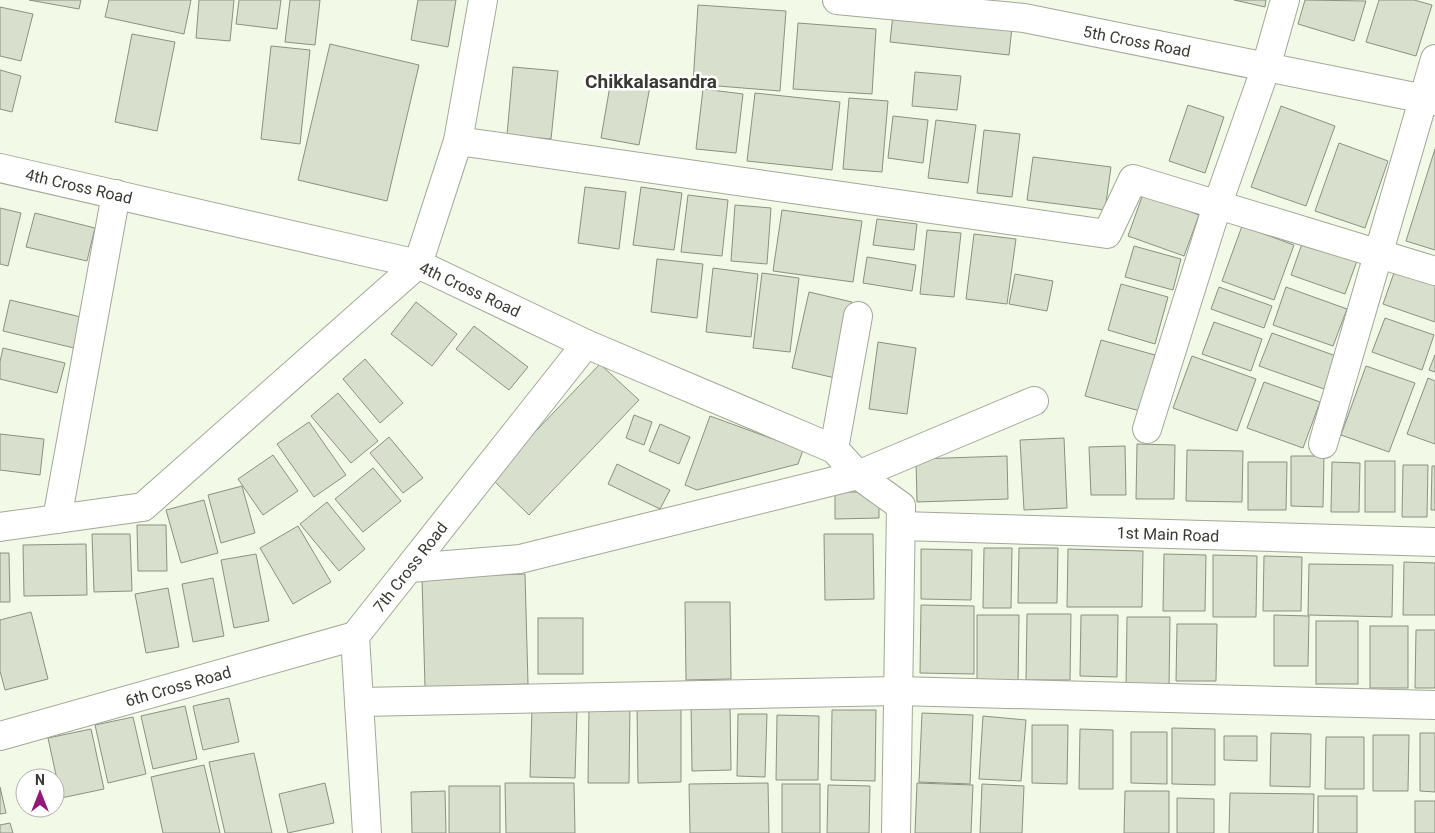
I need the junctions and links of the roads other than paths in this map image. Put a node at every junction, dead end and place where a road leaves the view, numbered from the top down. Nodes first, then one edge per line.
1 (483, 0) edge
2 (837, 0) edge
3 (1285, 0) edge
4 (1027, 9) edge
5 (1435, 59) edge
6 (1266, 67) junction
7 (1429, 100) edge
8 (458, 140) junction
9 (0, 168) edge
10 (116, 194) junction
11 (1216, 206) junction
12 (1378, 255) junction
13 (418, 264) junction
14 (1435, 271) edge
15 (858, 316) dead end
16 (586, 344) junction
17 (1034, 401) dead end
18 (1147, 429) dead end
19 (1323, 444) dead end
20 (834, 449) junction
21 (858, 475) junction
22 (901, 516) junction
23 (57, 519) junction
24 (0, 528) edge
25 (1435, 542) edge
26 (410, 568) junction
27 (355, 636) junction
28 (897, 691) junction
29 (359, 702) junction
30 (1435, 705) edge
31 (0, 736) edge
32 (367, 833) edge
33 (896, 833) edge

1 - 8 street
2 - 4 street, 5th Cross Road
3 - 6 street
4 - 6 street, 5th Cross Road
5 - 7 street
6 - 7 street, 5th Cross Road
6 - 11 street
7 - 12 street
8 - 11 street
8 - 13 street
9 - 10 street, 4th Cross Road
10 - 13 street, 4th Cross Road
10 - 23 street
11 - 12 street
11 - 18 street
12 - 14 street
12 - 19 street
13 - 16 street, 4th Cross Road
13 - 23 street
15 - 20 street
16 - 20 street, 4th Cross Road
16 - 26 street, 7th Cross Road
17 - 21 street
20 - 21 street, 4th Cross Road
21 - 22 street, 4th Cross Road
21 - 26 street
22 - 25 street, 1st Main Road
22 - 28 street
23 - 24 street
26 - 27 street, 7th Cross Road
27 - 29 street
27 - 31 street, 6th Cross Road
28 - 29 street
28 - 30 street
28 - 33 street
29 - 32 street

